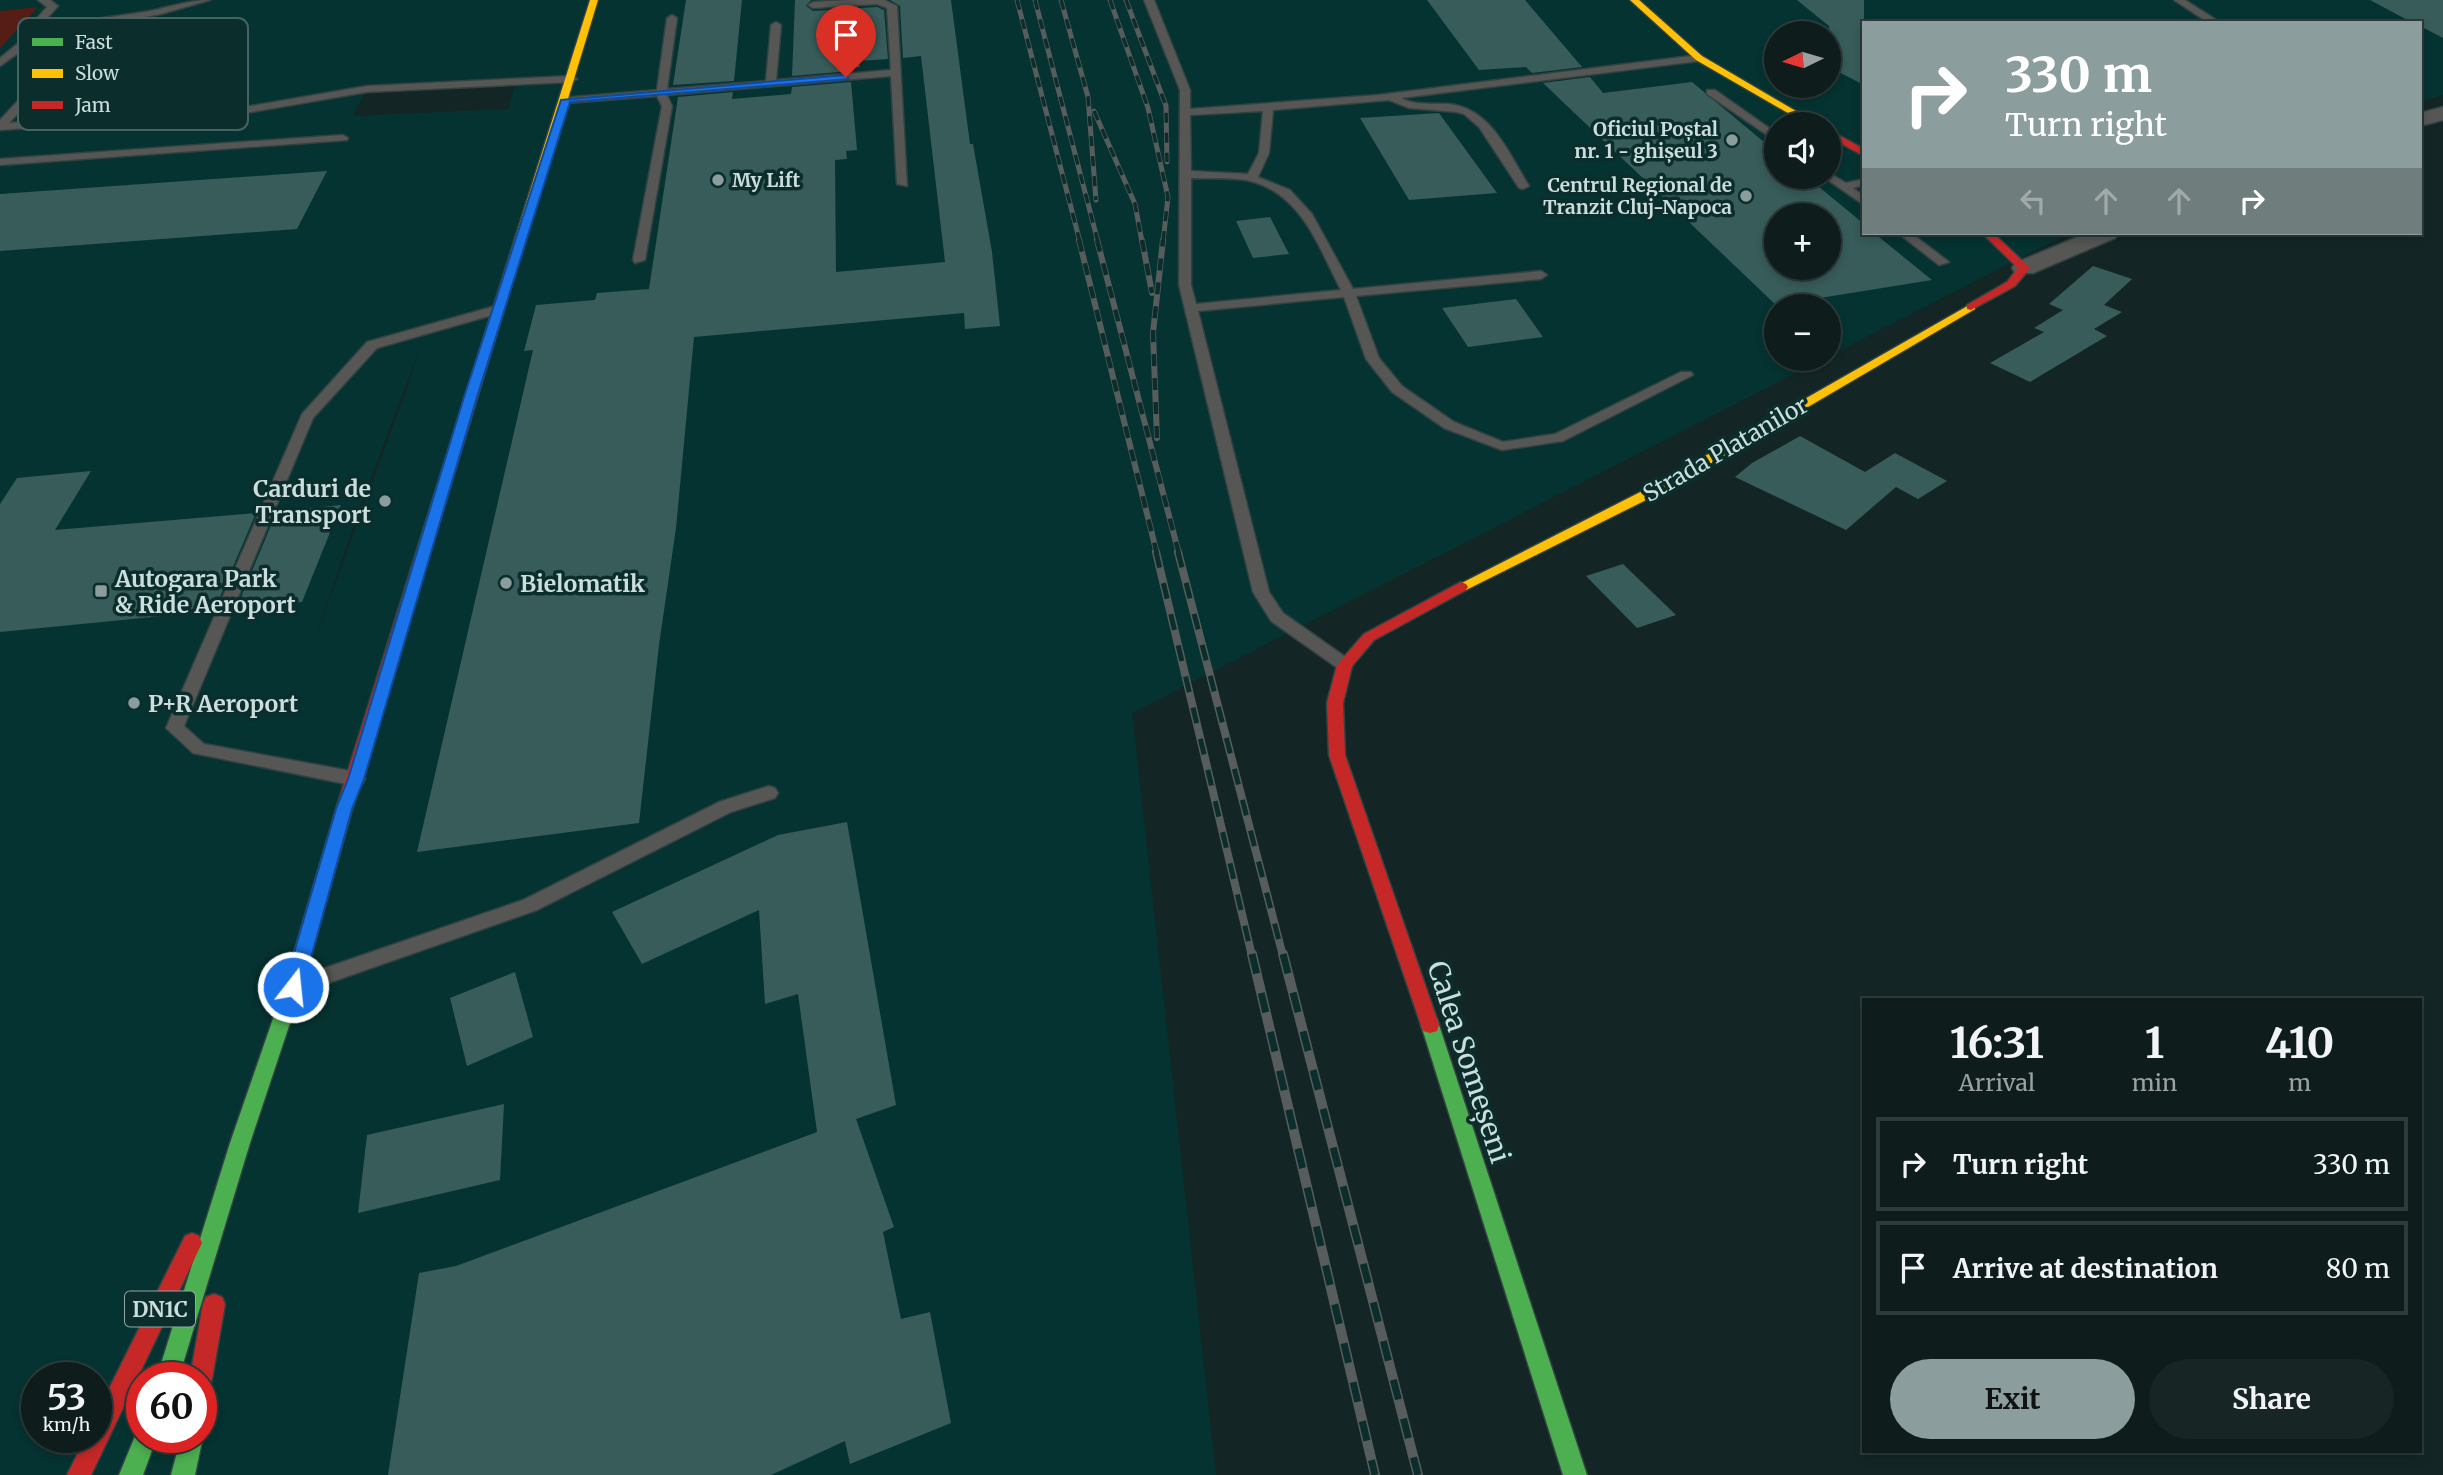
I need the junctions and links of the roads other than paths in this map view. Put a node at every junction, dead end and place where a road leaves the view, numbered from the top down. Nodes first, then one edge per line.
1 (43, 0) edge
2 (205, 0) edge
3 (594, 0) edge
4 (1149, 0) edge
5 (1634, 0) edge
6 (2179, 0) edge
7 (813, 5) dead end
8 (42, 18) edge
9 (122, 18) edge
10 (672, 18) dead end
11 (2213, 21) edge
12 (776, 25) dead end
13 (18, 44) edge
14 (18, 46) edge
15 (11, 51) junction
16 (1699, 58) junction
17 (0, 63) edge
18 (896, 73) junction
19 (572, 79) junction
20 (771, 84) junction
21 (1711, 92) dead end
22 (661, 94) junction
23 (1390, 96) junction
24 (566, 100) junction
25 (18, 107) edge
26 (248, 108) edge
27 (1268, 109) junction
28 (1792, 112) edge
29 (1185, 113) junction
30 (2443, 113) edge
31 (2422, 119) edge
32 (18, 125) edge
33 (0, 126) edge
34 (1764, 130) edge
35 (342, 138) dead end
36 (1841, 140) edge
37 (1862, 152) edge
38 (0, 162) edge
39 (1185, 174) junction
40 (1252, 178) junction
41 (1862, 182) edge
42 (903, 184) dead end
43 (1523, 186) dead end
44 (1843, 187) joint
45 (1862, 201) edge
46 (1907, 235) edge
47 (1990, 235) edge
48 (2102, 235) edge
49 (639, 260) dead end
50 (1943, 262) dead end
51 (2024, 268) junction
52 (1541, 275) dead end
53 (1349, 293) junction
54 (1191, 308) junction
55 (499, 309) junction
56 (1686, 374) dead end
57 (1345, 665) junction
58 (356, 779) junction
59 (769, 793) dead end
60 (293, 987) junction
61 (240, 1143) junction
62 (221, 1261) dead end
63 (216, 1288) dead end
64 (173, 1362) edge
65 (204, 1362) edge
66 (140, 1453) edge
67 (188, 1453) edge
68 (79, 1475) edge
69 (131, 1475) edge
70 (183, 1475) edge
71 (1574, 1475) edge

1 - 8 lane
2 - 9 lane
3 - 19 main road, DN1C
4 - 29 lane
5 - 16 main road
6 - 11 lane
7 - 18 lane
10 - 22 lane
12 - 20 lane
13 - 15 lane
14 - 15 lane
15 - 17 lane
16 - 23 lane
16 - 28 main road
18 - 20 lane
18 - 42 lane
19 - 24 main road, DN1C
19 - 26 lane
20 - 22 lane
21 - 34 lane
22 - 24 lane
22 - 49 lane
23 - 27 lane
23 - 43 lane
24 - 55 main road, DN1C
25 - 33 lane
27 - 29 lane
27 - 40 lane
29 - 39 lane
30 - 31 street
32 - 33 lane
35 - 38 lane
36 - 37 main road
39 - 40 lane
39 - 54 lane
40 - 53 lane
41 - 44 lane
44 - 45 lane
46 - 50 lane
47 - 51 main road
48 - 51 street, Strada Platanilor
51 - 57 main road, Strada Platanilor
52 - 53 lane
53 - 54 lane
53 - 56 lane
54 - 57 lane
55 - 58 main road, DN1C
55 - 58 lane
57 - 71 main road, Calea Someșeni
58 - 60 main road, DN1C
59 - 60 lane
60 - 61 main road, DN1C
61 - 62 main road, DN1C
61 - 64 main road, DN1C
61 - 68 main road, DN1C
63 - 65 main road, DN1C
66 - 69 main road
67 - 70 main road

